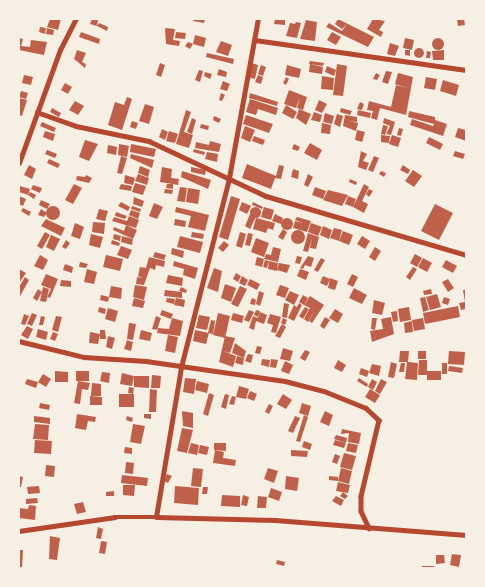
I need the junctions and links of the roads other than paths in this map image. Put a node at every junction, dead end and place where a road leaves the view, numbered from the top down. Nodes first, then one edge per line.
1 (76, 19) edge
2 (258, 19) edge
3 (255, 40) junction
4 (466, 70) edge
5 (37, 112) junction
6 (19, 163) edge
7 (229, 178) junction
8 (466, 255) edge
9 (19, 341) edge
10 (181, 367) junction
11 (156, 517) junction
12 (369, 528) junction
13 (19, 531) edge
14 (466, 535) edge

1 - 5 street
2 - 3 street
3 - 4 street
3 - 7 street
5 - 6 street
5 - 7 street
7 - 8 street
7 - 10 street
9 - 10 street
10 - 11 street
10 - 12 street
11 - 12 street
11 - 13 street
12 - 14 street

